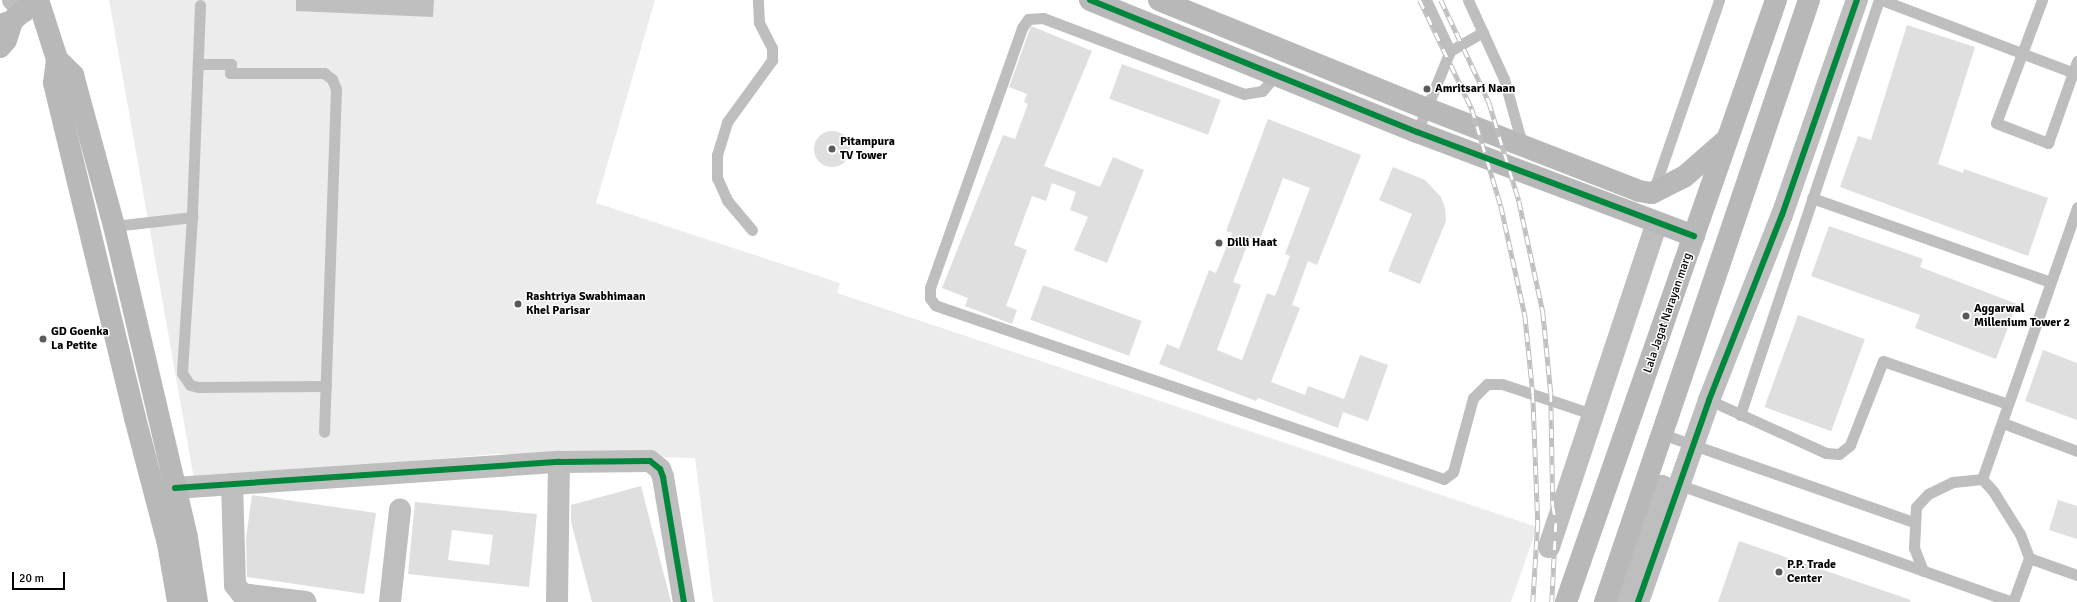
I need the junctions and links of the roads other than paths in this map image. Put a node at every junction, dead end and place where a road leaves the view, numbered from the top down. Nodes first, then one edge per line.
1 (758, 0) edge
2 (1090, 0) edge
3 (1159, 0) edge
4 (1426, 0) edge
5 (1468, 0) edge
6 (1719, 0) edge
7 (1776, 0) edge
8 (1809, 0) edge
9 (1857, 0) edge
10 (1879, 0) edge
11 (1882, 0) edge
12 (2042, 0) edge
13 (200, 5) dead end
14 (20, 9) edge
15 (1483, 32) junction
16 (0, 47) edge
17 (1450, 52) junction
18 (2022, 52) junction
19 (57, 59) junction
20 (2077, 61) edge
21 (198, 64) junction
22 (2075, 73) edge
23 (1276, 75) junction
24 (1428, 109) junction
25 (1417, 132) junction
26 (1725, 141) junction
27 (1522, 144) junction
28 (1652, 192) junction
29 (1812, 198) junction
30 (2077, 206) edge
31 (1782, 214) junction
32 (192, 217) junction
33 (1657, 222) junction
34 (1804, 222) junction
35 (114, 226) junction
36 (752, 230) dead end
37 (1694, 236) junction
38 (2050, 282) junction
39 (326, 386) junction
40 (1709, 400) junction
41 (2008, 404) junction
42 (1594, 415) junction
43 (1740, 415) junction
44 (2003, 423) junction
45 (324, 432) dead end
46 (1662, 434) junction
47 (1694, 443) junction
48 (2077, 451) edge
49 (559, 462) junction
50 (1649, 472) junction
51 (1982, 479) junction
52 (232, 484) junction
53 (175, 488) junction
54 (1678, 489) junction
55 (400, 510) dead end
56 (172, 517) junction
57 (1913, 522) junction
58 (1550, 547) dead end
59 (2029, 558) junction
60 (1923, 571) junction
61 (2077, 575) edge
62 (178, 602) edge
63 (197, 602) edge
64 (306, 602) edge
65 (390, 602) edge
66 (556, 602) edge
67 (684, 602) edge
68 (1566, 602) edge
69 (1605, 602) edge
70 (1621, 602) edge
71 (1638, 602) edge

1 - 36 lane
2 - 23 street
3 - 24 street
4 - 17 lane
5 - 15 lane
6 - 28 lane
7 - 26 street, Lala Jagat Narayan marg
8 - 46 street
9 - 31 street
10 - 29 lane
11 - 18 lane
12 - 18 lane
13 - 21 lane
14 - 16 street
14 - 19 street
15 - 17 lane
15 - 27 lane
17 - 24 lane
18 - 22 lane
18 - 22 lane
19 - 35 street
19 - 56 street
20 - 22 lane
21 - 32 lane
21 - 39 lane
23 - 25 street
23 - 42 lane
24 - 25 lane
24 - 27 street
25 - 33 street
26 - 28 street
26 - 37 street, Lala Jagat Narayan marg
27 - 28 street
29 - 34 lane
29 - 38 lane
30 - 38 lane
31 - 34 lane
31 - 40 street
32 - 35 lane
32 - 39 lane
33 - 37 street
33 - 42 street
34 - 43 lane
35 - 53 street
37 - 68 street, Lala Jagat Narayan marg
38 - 41 lane
39 - 45 lane
40 - 43 lane
40 - 47 street
41 - 43 lane
41 - 44 lane
42 - 58 street
44 - 48 lane
44 - 51 lane
46 - 47 lane
46 - 50 street
47 - 54 street
47 - 57 lane
49 - 52 street
49 - 66 street
49 - 67 street
50 - 54 lane
50 - 69 street
51 - 57 lane
51 - 59 lane
52 - 53 street
52 - 64 street
53 - 56 street
54 - 60 lane
54 - 70 street
54 - 71 street
55 - 65 street
56 - 62 street
56 - 63 street
57 - 60 lane
59 - 60 lane
59 - 61 lane

